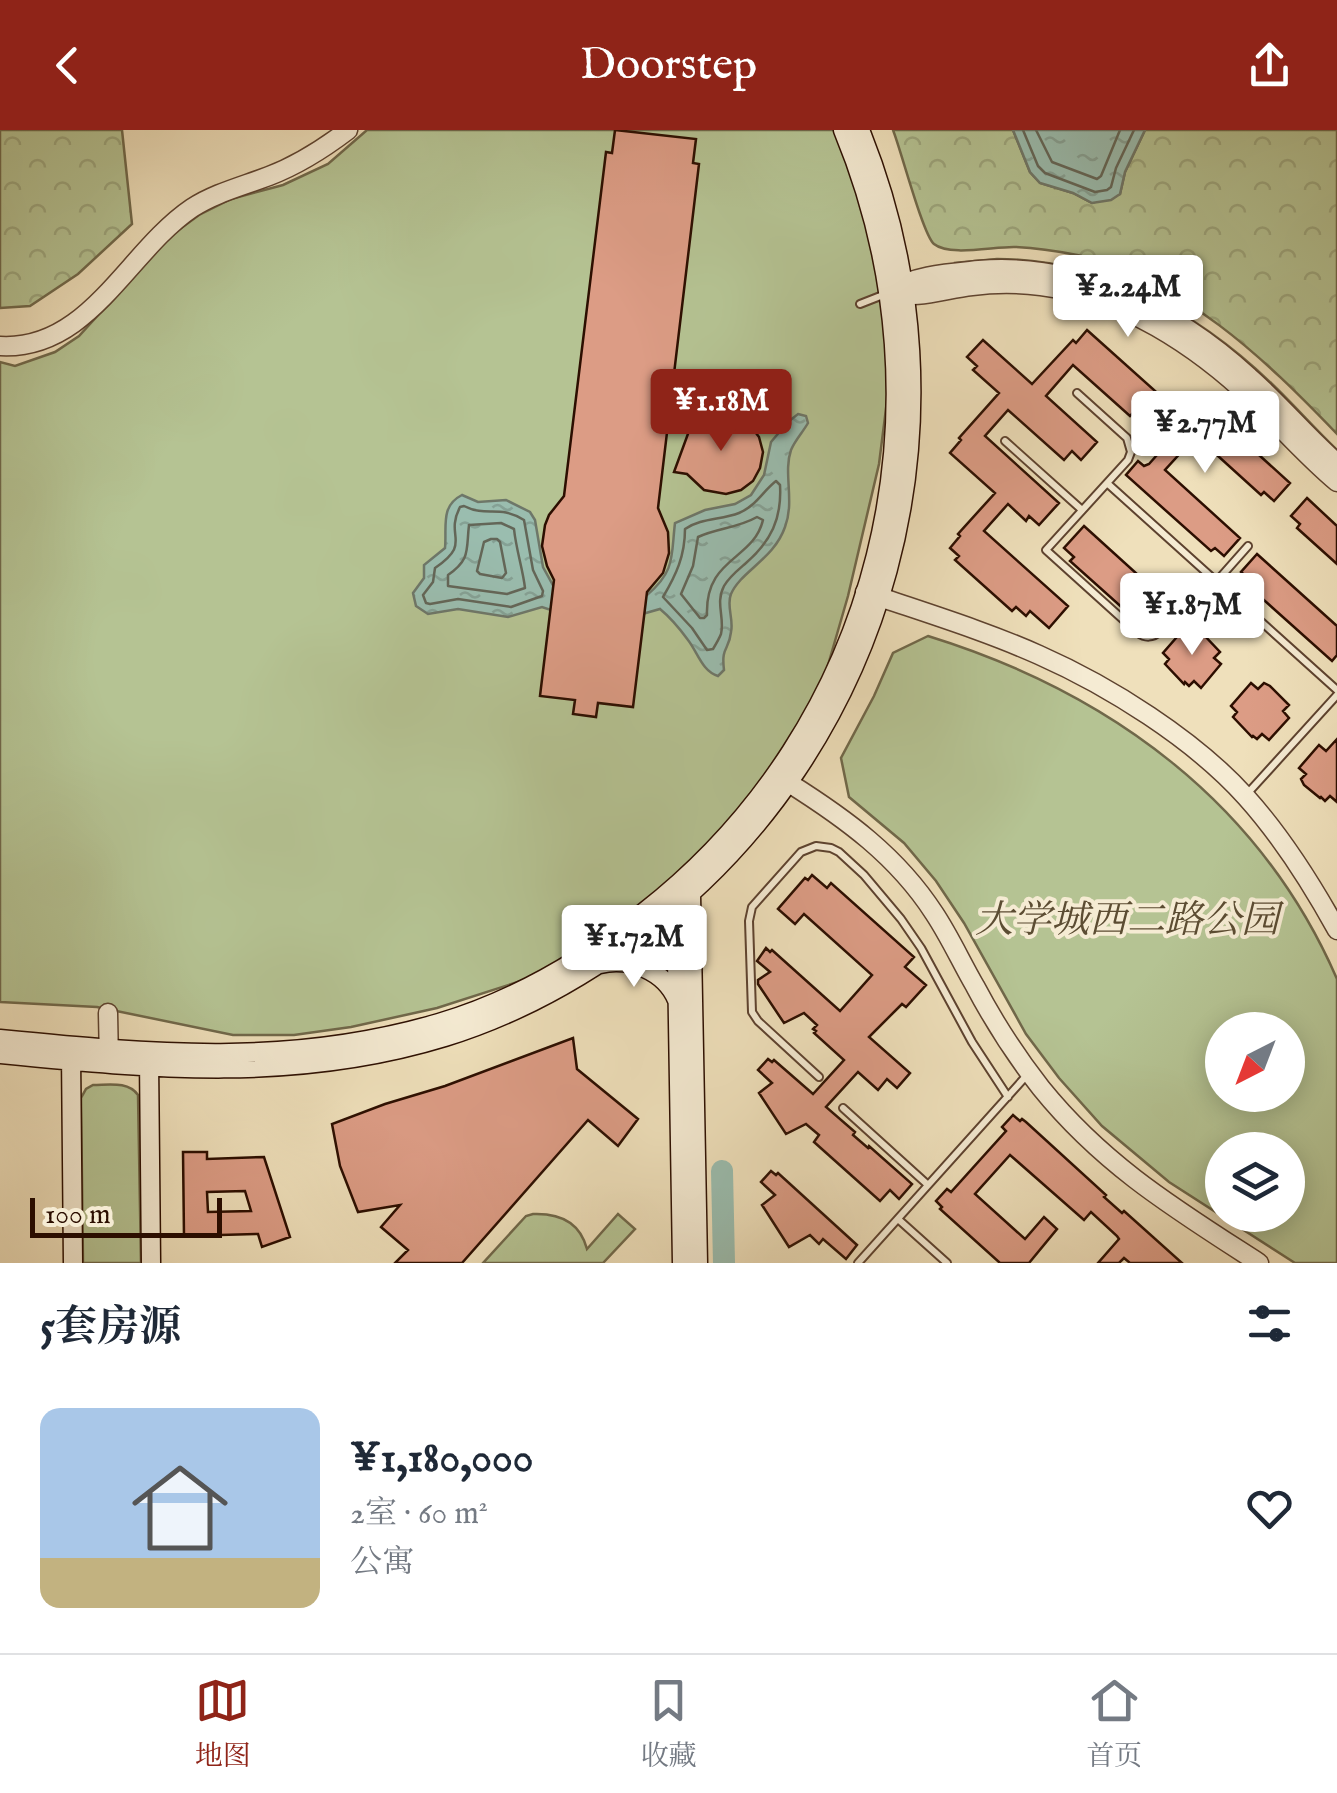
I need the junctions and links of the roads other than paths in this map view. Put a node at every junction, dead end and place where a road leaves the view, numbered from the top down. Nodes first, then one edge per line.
1 (348, 130) edge
2 (843, 130) edge
3 (860, 130) edge
4 (899, 291) junction
5 (860, 304) dead end
6 (0, 346) edge
7 (1076, 393) dead end
8 (1005, 440) dead end
9 (1337, 463) edge
10 (1337, 482) edge
11 (1107, 483) junction
12 (1082, 510) junction
13 (1248, 546) dead end
14 (1213, 578) junction
15 (873, 595) junction
16 (1337, 692) edge
17 (789, 782) junction
18 (1246, 796) junction
19 (683, 890) junction
20 (676, 907) junction
21 (1337, 930) edge
22 (599, 964) junction
23 (677, 1000) junction
24 (108, 1013) dead end
25 (0, 1039) edge
26 (71, 1053) junction
27 (0, 1054) edge
28 (109, 1057) junction
29 (150, 1060) junction
30 (1030, 1073) junction
31 (820, 1077) dead end
32 (1008, 1097) junction
33 (843, 1108) dead end
34 (928, 1185) junction
35 (898, 1219) junction
36 (73, 1263) edge
37 (151, 1263) edge
38 (682, 1263) edge
39 (698, 1263) edge
40 (858, 1263) edge
41 (947, 1263) edge
42 (1259, 1263) edge

1 - 6 main road
2 - 4 main road
3 - 4 main road
4 - 5 lane
4 - 9 main road
4 - 10 main road
4 - 15 main road
7 - 11 lane
8 - 12 lane
11 - 12 lane
11 - 14 lane
12 - 14 lane
13 - 14 lane
14 - 16 lane
15 - 17 main road
15 - 18 main road
15 - 19 main road
16 - 18 lane
17 - 19 main road
17 - 30 main road
18 - 21 main road
19 - 20 main road
19 - 29 main road
19 - 39 main road
20 - 22 main road
20 - 23 main road
22 - 23 main road
22 - 29 main road
23 - 38 main road
24 - 28 main road
25 - 26 main road
26 - 27 main road
26 - 28 main road
26 - 36 main road
28 - 29 main road
29 - 37 main road
30 - 32 lane
30 - 42 main road
31 - 32 lane
32 - 34 lane
33 - 34 lane
34 - 35 lane
35 - 40 lane
35 - 41 lane

